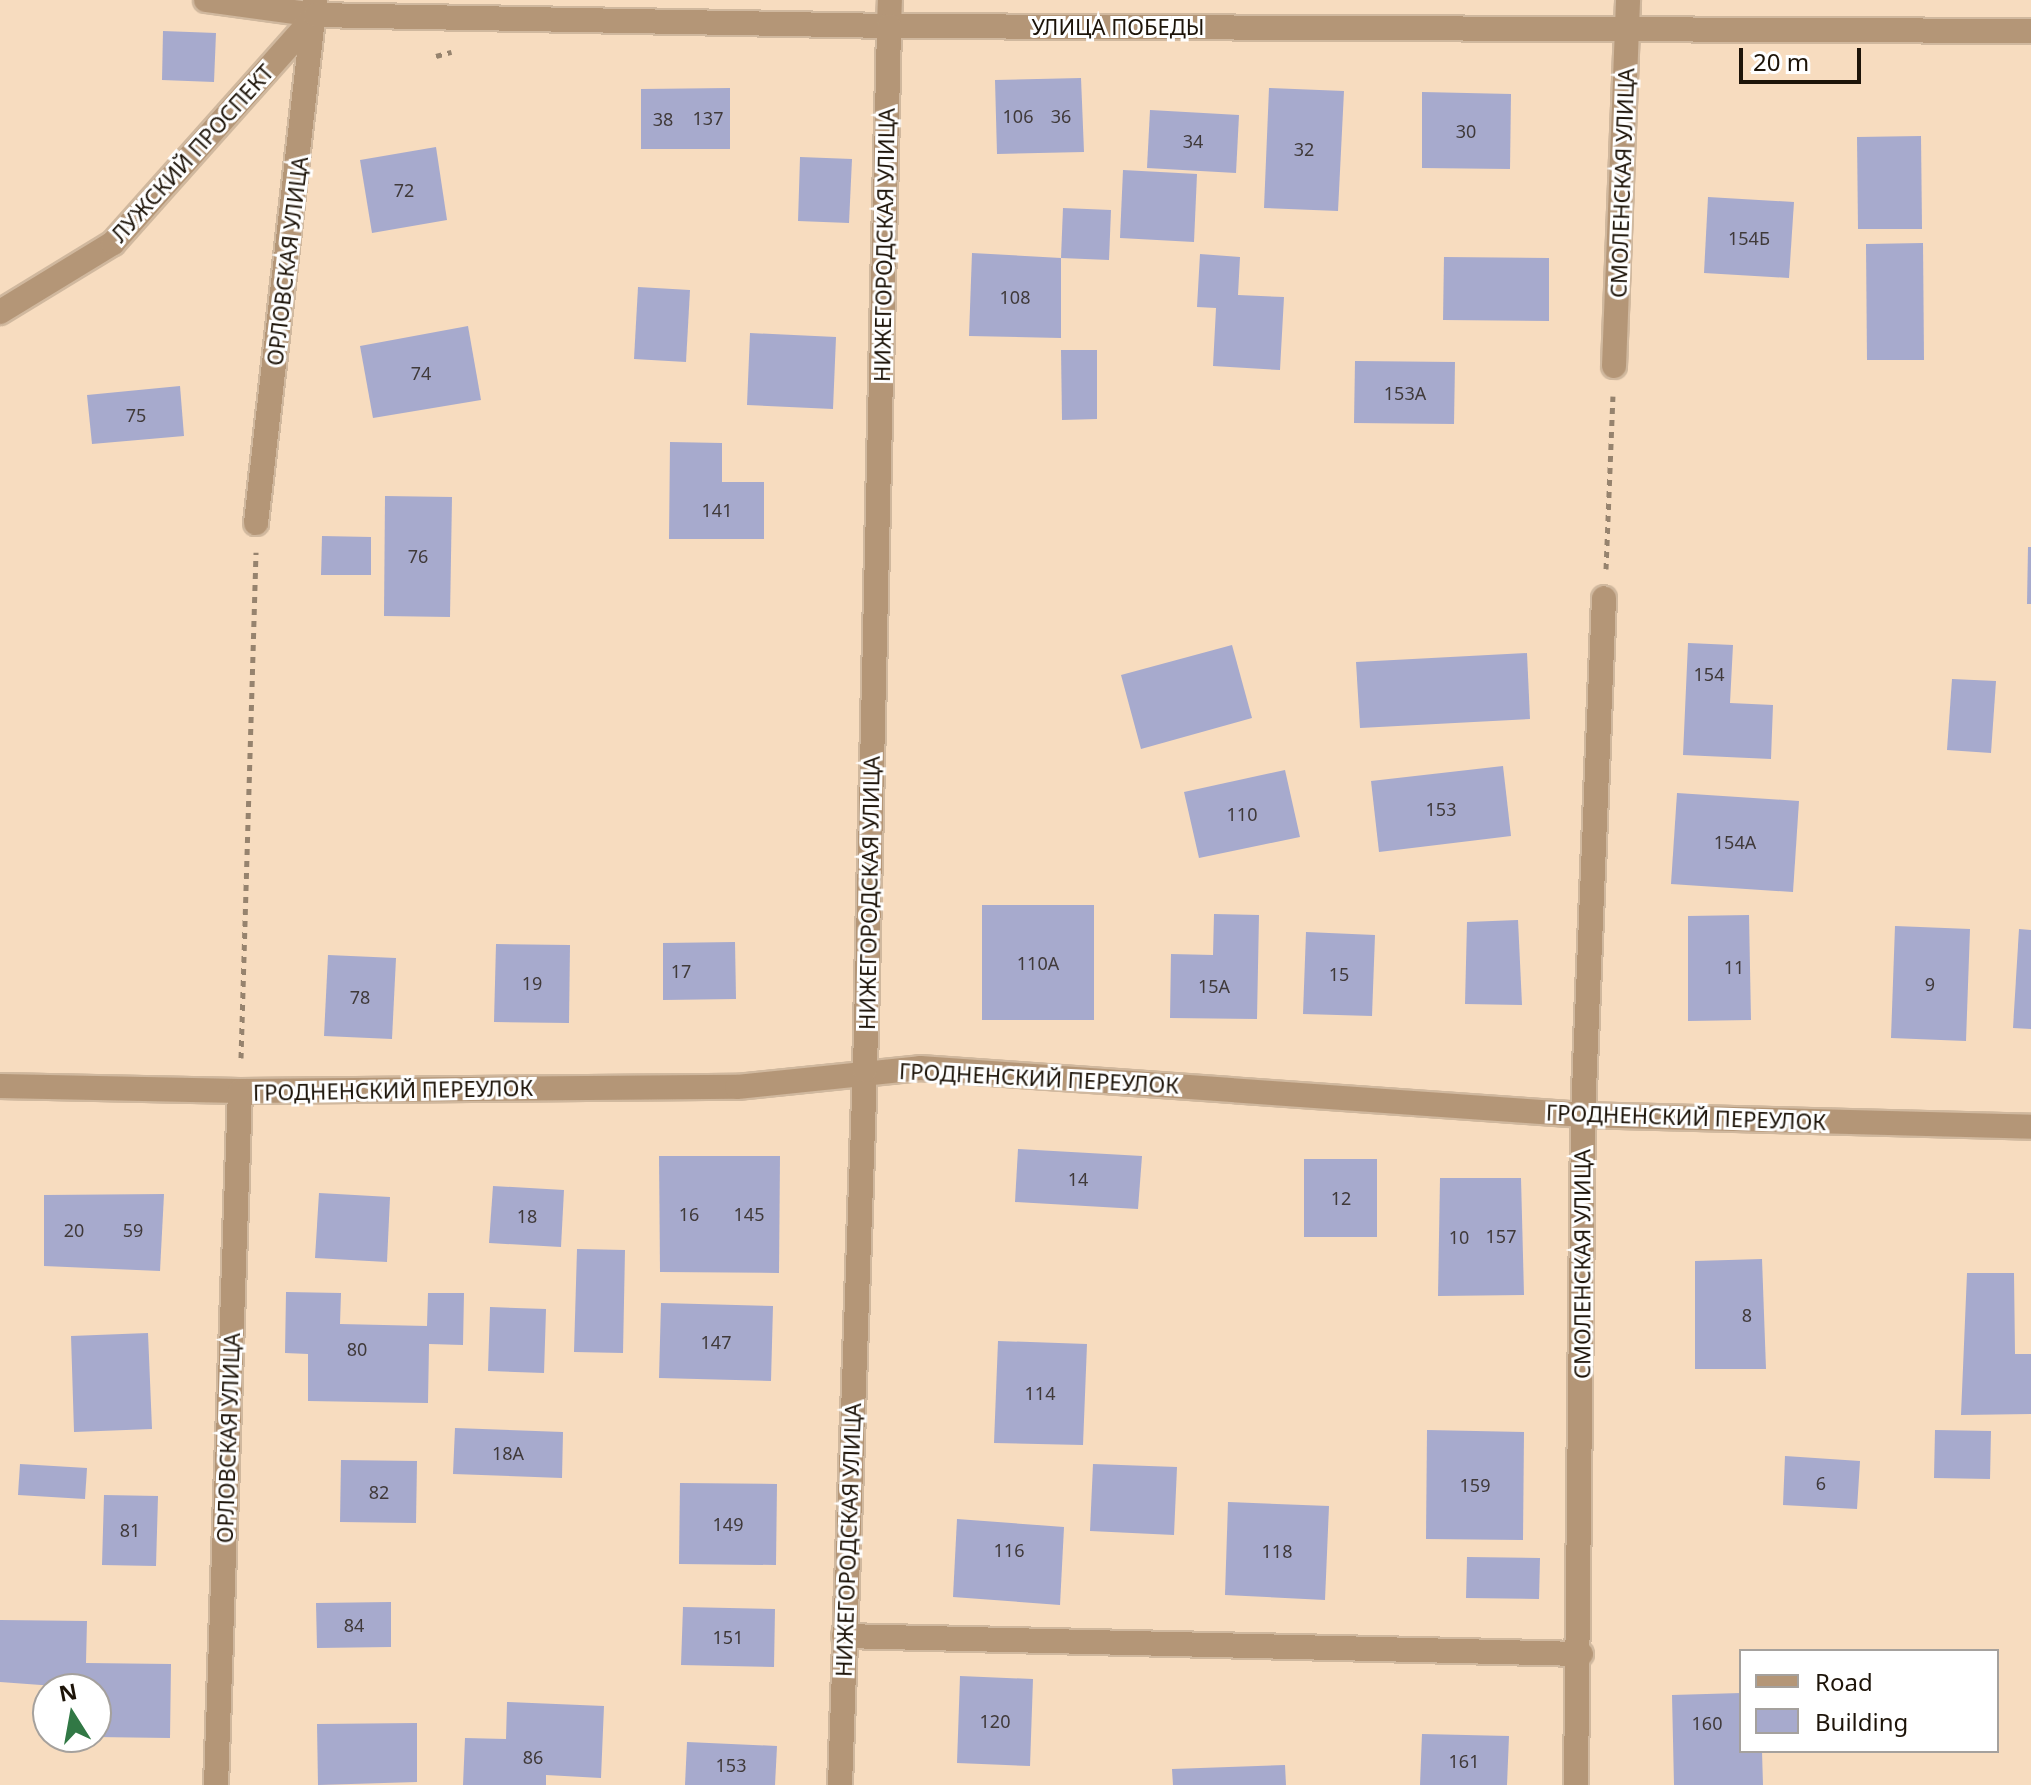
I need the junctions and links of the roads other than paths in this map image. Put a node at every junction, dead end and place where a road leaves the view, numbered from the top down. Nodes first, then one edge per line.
1 (206, 0) edge
2 (890, 0) edge
3 (1628, 0) edge
4 (319, 5) edge
5 (889, 26) junction
6 (1628, 29) junction
7 (2031, 31) edge
8 (0, 312) edge
9 (1614, 366) road end
10 (256, 523) road end
11 (1604, 598) road end
12 (865, 1070) junction
13 (0, 1086) edge
14 (240, 1091) junction
15 (1583, 1115) junction
16 (2031, 1127) edge
17 (844, 1636) junction
18 (1581, 1654) junction
19 (216, 1785) edge
20 (840, 1785) edge
21 (1576, 1785) edge

1 - 4 street, УЛИЦА ПОБЕДЫ
2 - 5 street, НИЖЕГОРОДСКАЯ УЛИЦА
3 - 6 street, СМОЛЕНСКАЯ УЛИЦА
4 - 5 street, УЛИЦА ПОБЕДЫ
4 - 8 street, ЛУЖСКИЙ ПРОСПЕКТ
4 - 10 street, ОРЛОВСКАЯ УЛИЦА
5 - 6 street, УЛИЦА ПОБЕДЫ
5 - 12 street, НИЖЕГОРОДСКАЯ УЛИЦА
6 - 7 street, УЛИЦА ПОБЕДЫ
6 - 9 street, СМОЛЕНСКАЯ УЛИЦА
11 - 15 street, СМОЛЕНСКАЯ УЛИЦА
12 - 14 street, ГРОДНЕНСКИЙ ПЕРЕУЛОК
12 - 15 street, ГРОДНЕНСКИЙ ПЕРЕУЛОК
12 - 17 street, НИЖЕГОРОДСКАЯ УЛИЦА
13 - 14 street, ГРОДНЕНСКИЙ ПЕРЕУЛОК
14 - 19 street, ОРЛОВСКАЯ УЛИЦА
15 - 16 street, ГРОДНЕНСКИЙ ПЕРЕУЛОК
15 - 18 street, СМОЛЕНСКАЯ УЛИЦА
17 - 18 street
17 - 20 street, НИЖЕГОРОДСКАЯ УЛИЦА
18 - 21 street, СМОЛЕНСКАЯ УЛИЦА

